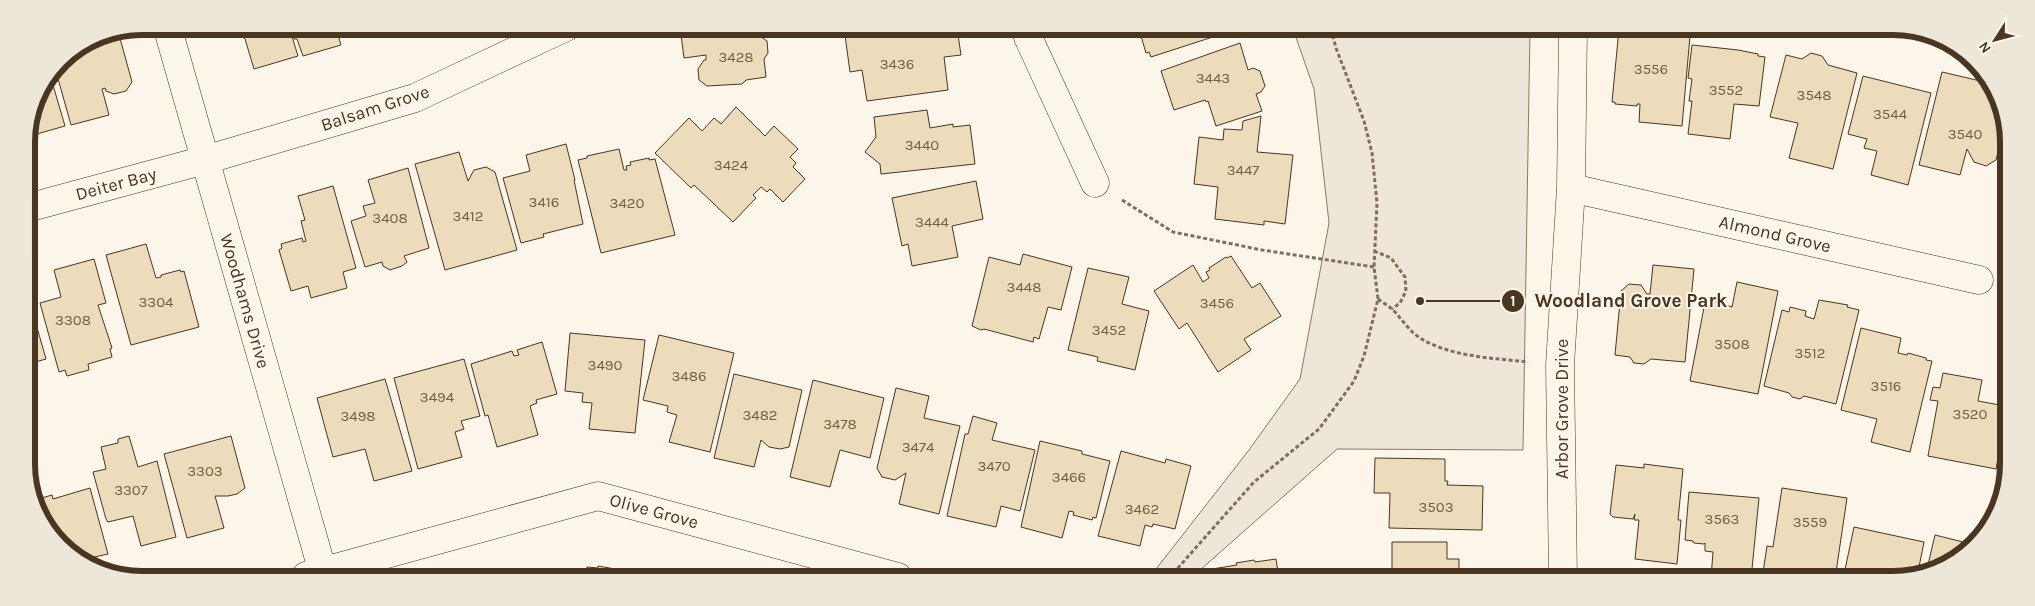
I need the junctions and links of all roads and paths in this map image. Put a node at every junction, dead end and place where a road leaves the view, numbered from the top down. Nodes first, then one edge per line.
1 (170, 35) edge
2 (549, 35) edge
3 (1028, 35) edge
4 (1332, 35) edge
5 (1572, 35) edge
6 (205, 160) junction
7 (1095, 183) joint
8 (1571, 188) junction
9 (35, 206) edge
10 (1374, 251) junction
11 (1374, 267) junction
12 (1979, 280) dead end
13 (1378, 299) junction
14 (1392, 309) junction
15 (1560, 365) junction
16 (317, 571) edge
17 (332, 571) edge
18 (872, 571) edge
19 (1175, 571) edge
20 (1563, 571) edge

1 - 6 street, Woodhams Drive
2 - 6 street, Balsam Grove
3 - 7 street
4 - 10 path
5 - 8 street, Arbor Grove Drive
6 - 9 street, Deiter Bay
6 - 16 street, Woodhams Drive
7 - 11 path
8 - 12 street, Almond Grove
8 - 15 street, Arbor Grove Drive
10 - 11 path
10 - 14 path
11 - 13 path
13 - 14 path
13 - 19 path
14 - 15 path
15 - 20 street, Arbor Grove Drive
17 - 18 street, Olive Grove

